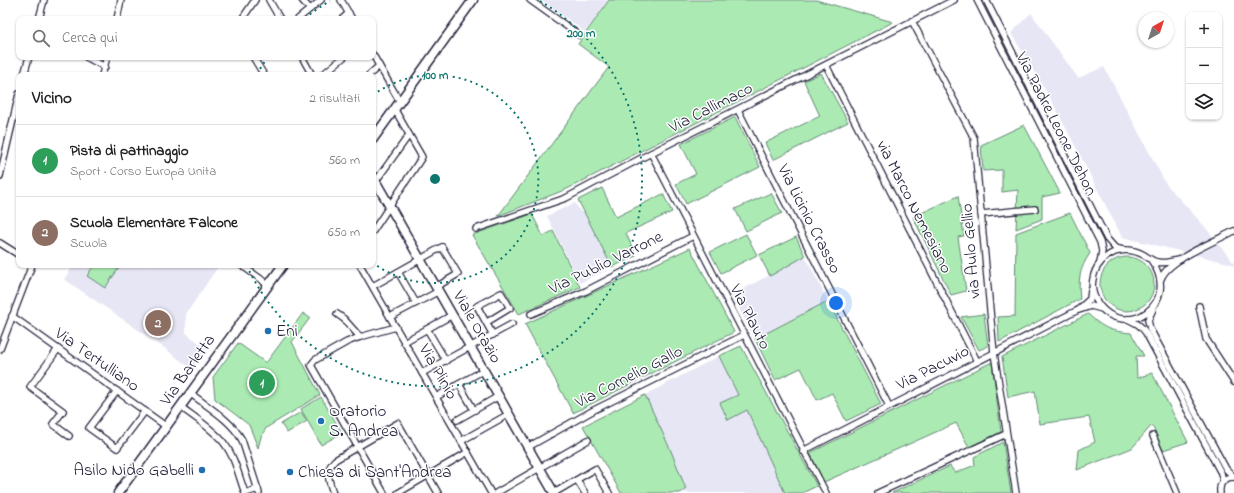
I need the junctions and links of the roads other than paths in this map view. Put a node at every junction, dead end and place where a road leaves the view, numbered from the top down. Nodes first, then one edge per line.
1 (44, 0) edge
2 (121, 0) edge
3 (255, 0) edge
4 (302, 0) edge
5 (321, 0) edge
6 (341, 0) edge
7 (473, 0) edge
8 (530, 0) edge
9 (954, 0) edge
10 (977, 0) edge
11 (986, 0) edge
12 (271, 1) edge
13 (310, 9) junction
14 (349, 13) junction
15 (40, 16) edge
16 (118, 16) edge
17 (244, 16) edge
18 (278, 16) edge
19 (302, 16) edge
20 (346, 16) edge
21 (350, 16) edge
22 (912, 21) junction
23 (579, 35) dead end
24 (28, 60) edge
25 (92, 60) edge
26 (106, 60) edge
27 (255, 60) edge
28 (304, 60) edge
29 (340, 60) edge
30 (376, 60) edge
31 (826, 65) junction
32 (379, 66) junction
33 (105, 67) junction
34 (25, 72) edge
35 (103, 72) edge
36 (262, 72) edge
37 (310, 72) edge
38 (326, 72) edge
39 (372, 72) edge
40 (400, 102) junction
41 (16, 107) edge
42 (394, 110) junction
43 (738, 110) junction
44 (409, 135) junction
45 (376, 136) edge
46 (651, 153) junction
47 (0, 176) edge
48 (376, 178) edge
49 (376, 184) edge
50 (390, 206) junction
51 (1035, 209) dead end
52 (981, 214) junction
53 (376, 227) edge
54 (476, 229) dead end
55 (1234, 231) edge
56 (693, 236) junction
57 (0, 243) edge
58 (1123, 250) junction
59 (16, 252) edge
60 (421, 258) junction
61 (1181, 259) junction
62 (1151, 260) junction
63 (1100, 263) junction
64 (31, 268) edge
65 (245, 268) edge
66 (281, 268) edge
67 (362, 268) edge
68 (398, 272) junction
69 (1161, 279) junction
70 (1092, 282) junction
71 (268, 286) junction
72 (373, 286) junction
73 (437, 289) junction
74 (1157, 300) junction
75 (416, 304) junction
76 (1200, 306) dead end
77 (1102, 309) junction
78 (1076, 311) junction
79 (337, 314) dead end
80 (531, 314) dead end
81 (452, 315) junction
82 (12, 316) junction
83 (390, 317) junction
84 (1128, 319) junction
85 (487, 322) junction
86 (512, 324) dead end
87 (396, 327) junction
88 (428, 329) junction
89 (493, 335) junction
90 (744, 335) junction
91 (360, 337) junction
92 (404, 342) junction
93 (471, 347) junction
94 (0, 349) edge
95 (58, 349) junction
96 (994, 353) junction
97 (446, 360) junction
98 (977, 361) junction
99 (484, 370) junction
100 (422, 373) junction
101 (1234, 382) edge
102 (459, 384) junction
103 (117, 391) junction
104 (190, 393) junction
105 (499, 396) junction
106 (436, 397) junction
107 (889, 406) junction
108 (181, 407) junction
109 (474, 410) junction
110 (145, 411) junction
111 (509, 414) junction
112 (457, 420) dead end
113 (167, 427) junction
114 (1006, 434) junction
115 (69, 436) dead end
116 (1153, 436) dead end
117 (588, 440) dead end
118 (462, 441) junction
119 (358, 447) junction
120 (528, 447) junction
121 (803, 451) junction
122 (468, 452) junction
123 (540, 468) junction
124 (428, 476) junction
125 (1234, 477) edge
126 (577, 480) junction
127 (1223, 481) junction
128 (259, 491) edge
129 (553, 492) edge
130 (118, 493) edge
131 (245, 493) edge
132 (333, 493) edge
133 (384, 493) edge
134 (398, 493) edge
135 (438, 493) edge
136 (491, 493) edge
137 (496, 493) edge
138 (585, 493) edge
139 (609, 493) edge
140 (826, 493) edge
141 (878, 493) edge
142 (1016, 493) edge
143 (1177, 493) edge
144 (1220, 493) edge

1 - 15 street
2 - 16 street
3 - 17 street
4 - 13 street
5 - 13 street
6 - 14 street
7 - 40 main road
8 - 23 street
9 - 22 street, Via Callimaco
10 - 63 street, Via Padre Leone Dehon
11 - 58 street, Via Padre Leone Dehon
12 - 18 street
13 - 19 street
14 - 20 street
14 - 21 street
22 - 31 street, Via Callimaco
22 - 52 street, via Aulo Gellio
24 - 34 street
25 - 33 street
26 - 33 street
27 - 36 street
28 - 37 street
29 - 38 street
30 - 32 street
31 - 43 street, Via Callimaco
31 - 98 street, via Marco Nemesiano
32 - 39 street
32 - 40 street
33 - 35 street
40 - 42 main road
41 - 47 street
42 - 44 street
42 - 45 main road
43 - 46 street, Via Callimaco
43 - 107 street, Via Licinio Crasso
44 - 48 street
44 - 50 street
46 - 54 street, Via Callimaco
46 - 56 street, Via Plauto
49 - 50 main road, Viale Orazio
50 - 53 street
50 - 60 main road, Viale Orazio
51 - 52 street
52 - 96 street, via Aulo Gellio
55 - 61 street
56 - 80 street, Via Publio Varrone
56 - 90 street, Via Plauto
57 - 59 street
58 - 62 street
58 - 63 street
60 - 68 street
60 - 73 main road, Viale Orazio
60 - 73 street
61 - 62 street
61 - 69 street
62 - 69 street
63 - 70 street
64 - 82 street
65 - 71 street
66 - 71 main road, Via Barletta
67 - 72 street, Via Plinio
68 - 72 street
68 - 75 street
69 - 74 street
70 - 77 street
70 - 78 street, Via Pacuvio
71 - 104 main road, Via Barletta
72 - 83 street, Via Plinio
73 - 75 street
73 - 81 main road, Viale Orazio
74 - 84 street
74 - 125 street
75 - 83 street
76 - 101 street
77 - 78 street, Via Pacuvio
77 - 84 street
78 - 96 street, Via Pacuvio
79 - 91 street
81 - 88 street
81 - 93 main road, Viale Orazio
82 - 94 street
82 - 95 street, Via Tertulliano
83 - 87 street, Via Plinio
84 - 127 street
85 - 85 street
85 - 89 street
86 - 89 street
87 - 91 street
87 - 92 street, Via Plinio
88 - 92 street
88 - 97 street
89 - 93 street
90 - 120 street, Via Cornelio Gallo
90 - 121 street, Via Plauto
91 - 119 street
92 - 100 street, Via Plinio
93 - 97 street
93 - 99 main road, Viale Orazio
95 - 103 street, Via Tertulliano
95 - 115 street
96 - 98 street, Via Pacuvio
96 - 114 street, via Aulo Gellio
97 - 100 street
98 - 107 street, Via Pacuvio
99 - 102 street
99 - 105 main road, Viale Orazio
100 - 106 street, Via Plinio
102 - 106 street
102 - 109 street
103 - 110 street, Via Tertulliano
103 - 110 street
104 - 108 main road, Via Barletta
104 - 128 street
105 - 109 street
105 - 111 main road, Viale Orazio
106 - 118 street, Via Plinio
107 - 121 street, Via Pacuvio
108 - 113 main road, Via Barletta
108 - 131 street
109 - 112 street
110 - 113 street, Via Tertulliano
111 - 118 street
111 - 120 main road, Viale Orazio
113 - 130 main road, Via Barletta
114 - 141 street
114 - 142 street, via Aulo Gellio
116 - 143 street
117 - 123 street
118 - 122 street, Via Plinio
119 - 124 street
119 - 132 street
119 - 133 street
120 - 123 main road, Viale Orazio
121 - 140 street, Via Plauto
122 - 124 street
122 - 136 street, Via Plinio
123 - 129 main road, Viale Orazio
123 - 137 street
124 - 134 street
124 - 135 street
125 - 127 street
126 - 129 street
126 - 138 street
126 - 139 street
127 - 144 street
128 - 131 street

